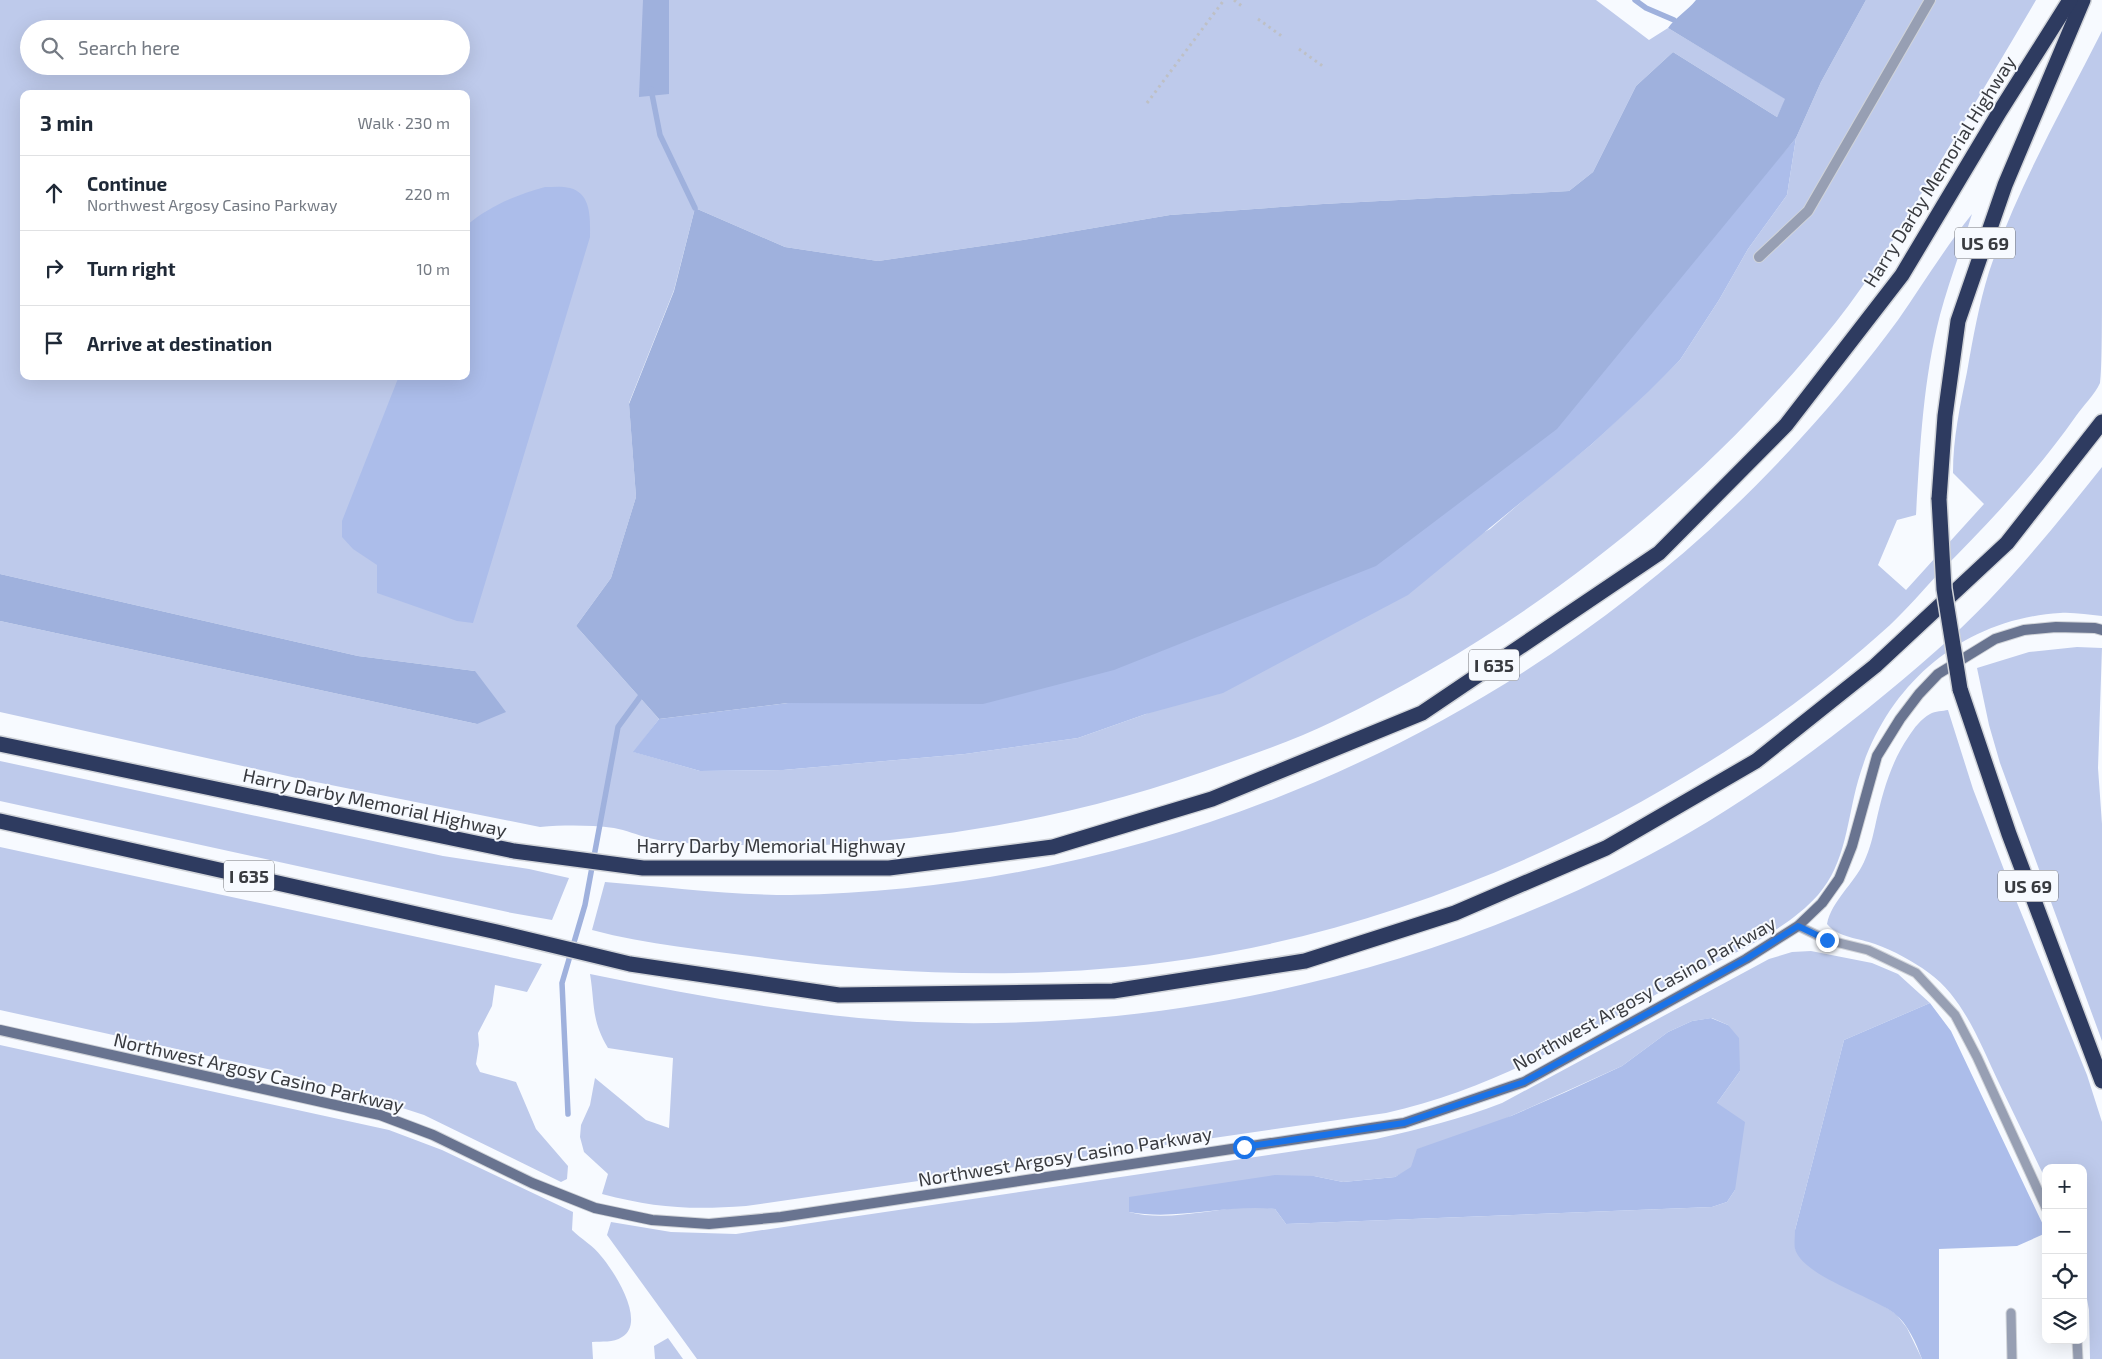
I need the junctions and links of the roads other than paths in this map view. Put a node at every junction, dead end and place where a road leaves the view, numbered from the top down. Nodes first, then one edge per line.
1 (1930, 0) edge
2 (2070, 0) edge
3 (2083, 0) edge
4 (1759, 256) dead end
5 (2102, 422) edge
6 (2102, 630) edge
7 (0, 744) edge
8 (0, 821) edge
9 (1798, 926) junction
10 (0, 1030) edge
11 (2102, 1081) edge
12 (2042, 1199) edge
13 (2011, 1313) dead end
14 (2077, 1344) edge
15 (2012, 1359) edge
16 (2078, 1359) edge

1 - 4 street
2 - 7 highway, Harry Darby Memorial Highway / I 635
3 - 11 highway, US 69, bridge
5 - 8 highway, I 635
6 - 9 street, Northwest Argosy Casino Parkway
9 - 10 street, Northwest Argosy Casino Parkway
9 - 12 lane
13 - 15 lane
14 - 16 lane

